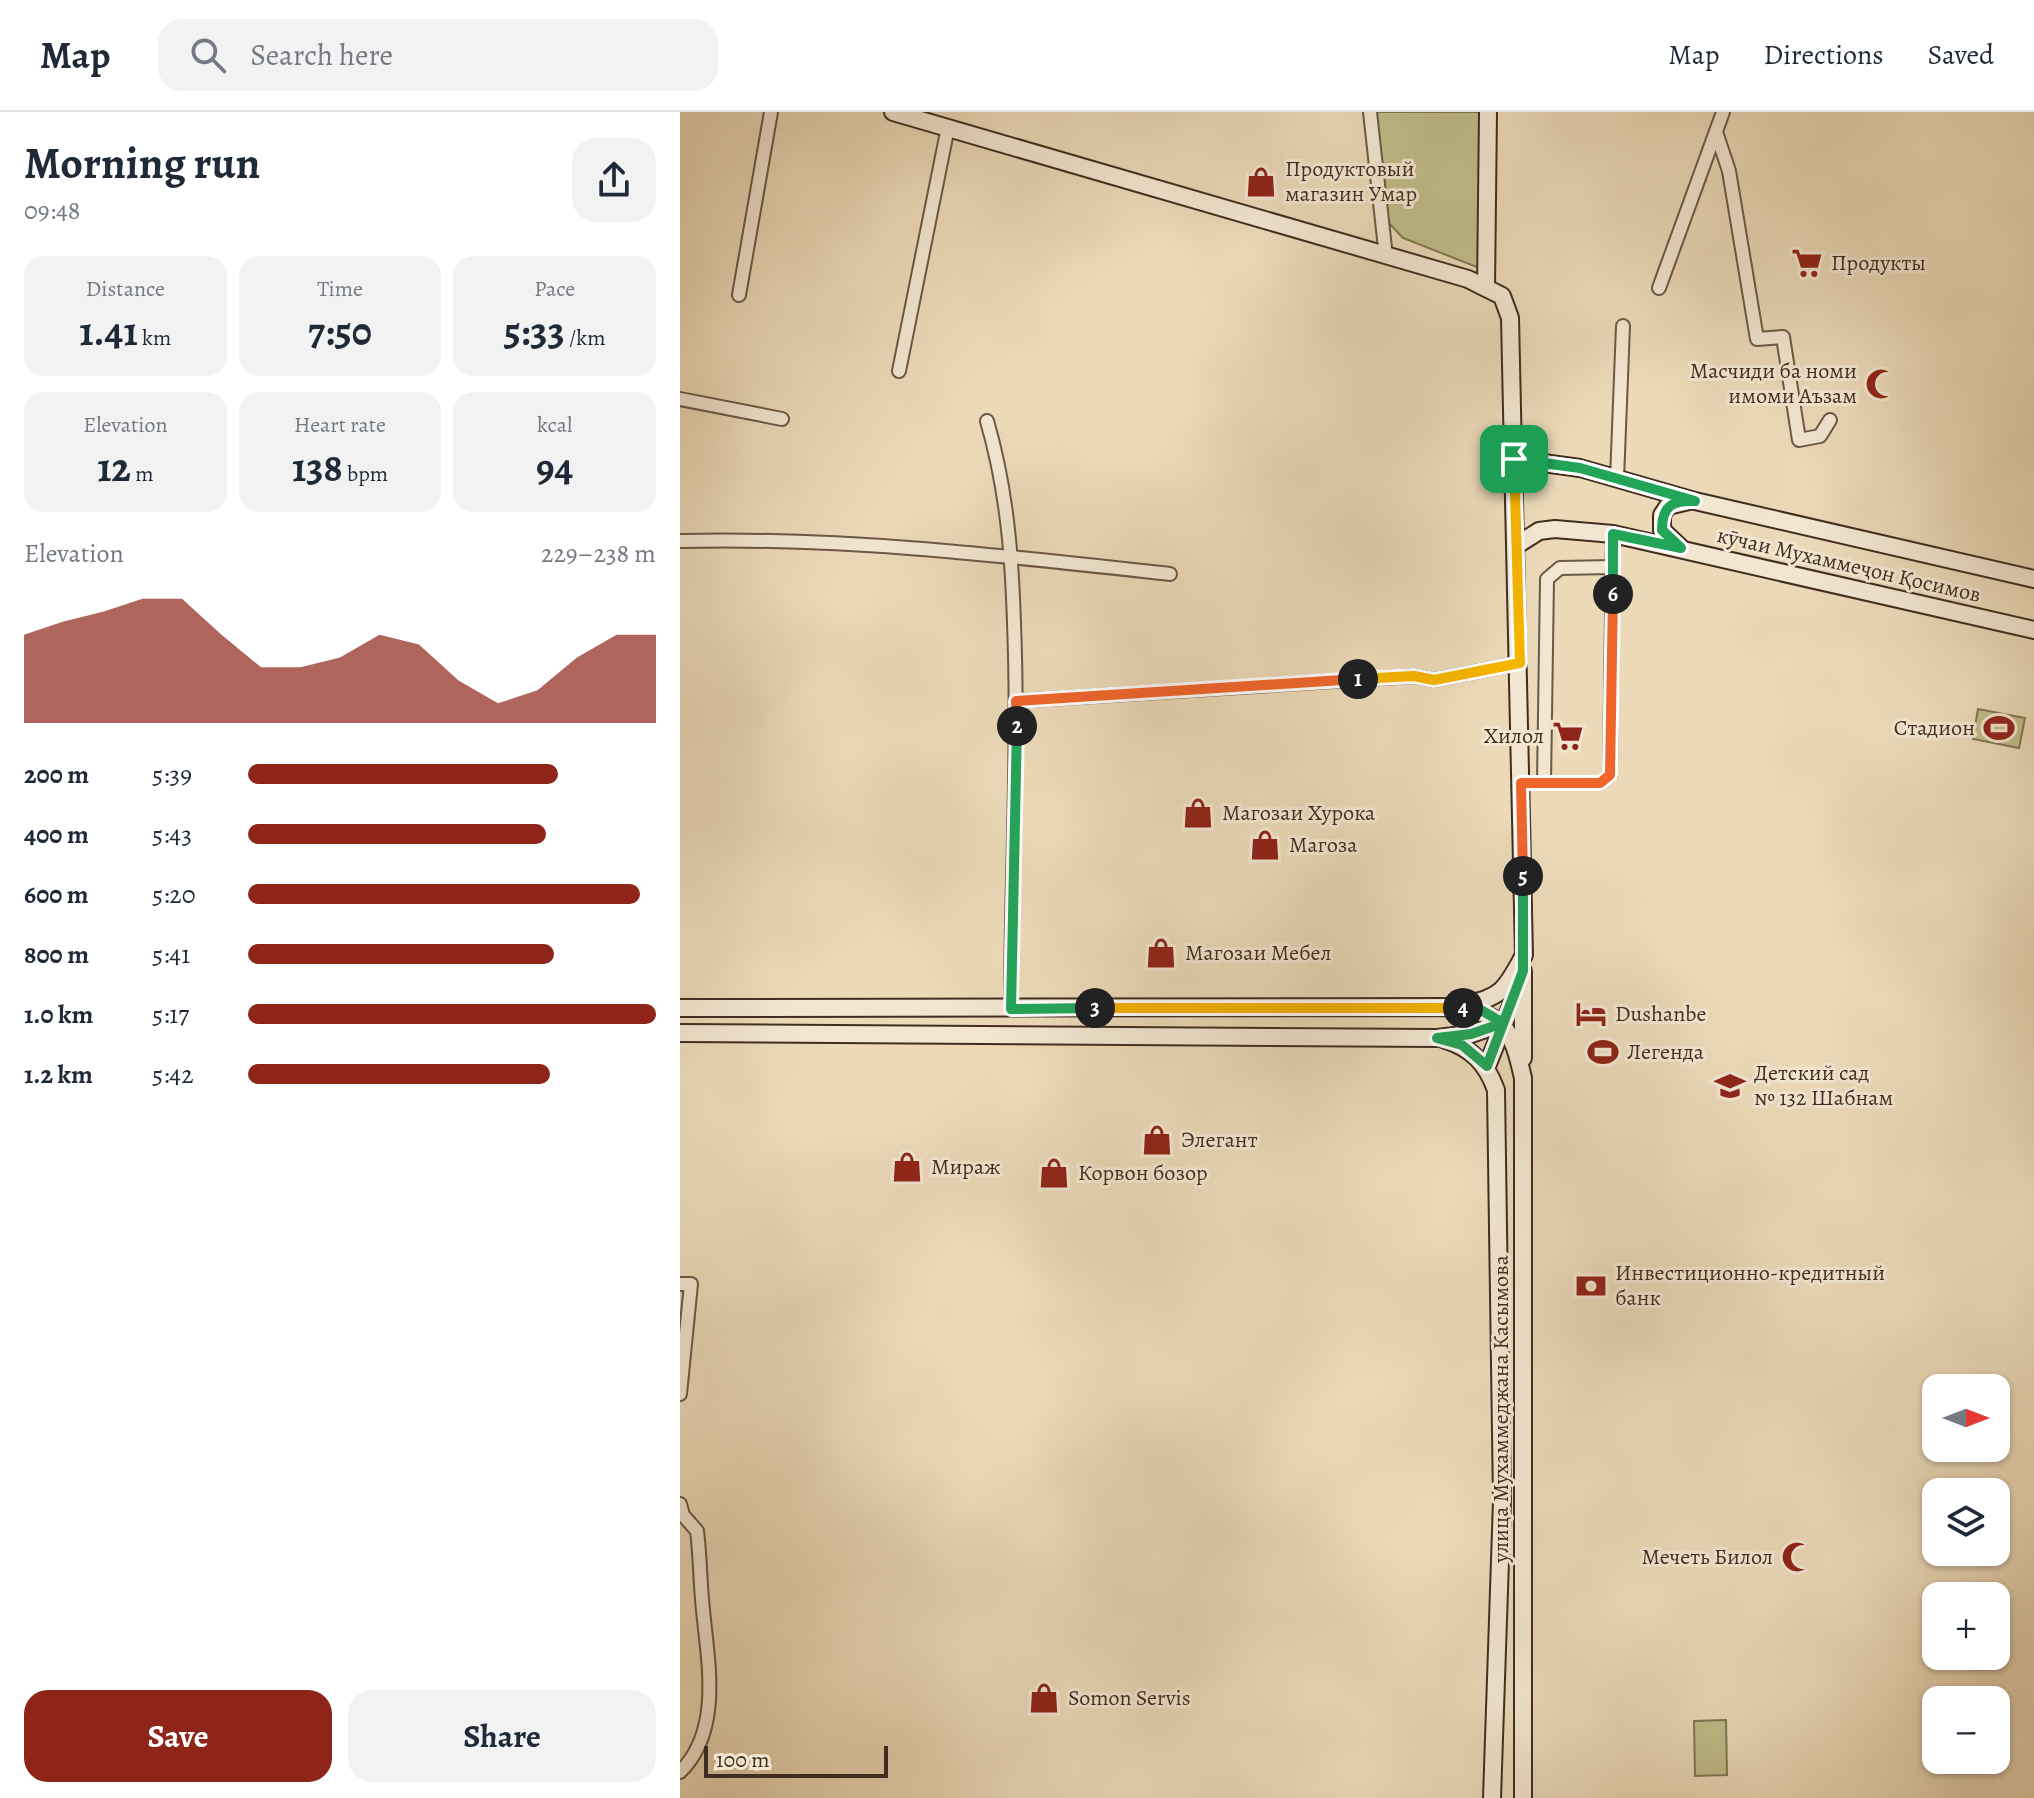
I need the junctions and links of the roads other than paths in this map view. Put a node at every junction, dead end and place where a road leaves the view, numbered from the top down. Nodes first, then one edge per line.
1 (771, 112) edge
2 (893, 112) edge
3 (1370, 112) edge
4 (1488, 112) edge
5 (1723, 112) edge
6 (948, 127) junction
7 (1716, 132) junction
8 (1386, 257) junction
9 (1486, 288) junction
10 (1659, 288) dead end
11 (739, 295) dead end
12 (1623, 326) dead end
13 (899, 371) dead end
14 (680, 399) edge
15 (782, 419) dead end
16 (1830, 420) dead end
17 (987, 421) dead end
18 (1514, 459) junction
19 (1617, 479) junction
20 (1695, 501) junction
21 (1613, 534) junction
22 (680, 541) edge
23 (1517, 545) junction
24 (1681, 548) junction
25 (1013, 556) junction
26 (1613, 567) junction
27 (1170, 574) dead end
28 (2034, 579) edge
29 (2034, 630) edge
30 (1520, 663) junction
31 (1016, 701) junction
32 (1521, 783) junction
33 (1544, 783) junction
34 (1524, 963) junction
35 (1453, 1007) junction
36 (680, 1008) edge
37 (1011, 1009) junction
38 (1503, 1023) junction
39 (680, 1033) edge
40 (1437, 1038) junction
41 (1487, 1066) junction
42 (1523, 1078) junction
43 (680, 1284) edge
44 (680, 1394) edge
45 (680, 1504) edge
46 (680, 1772) edge
47 (1493, 1794) edge
48 (1523, 1794) edge

1 - 11 street
2 - 6 main road
3 - 8 street
4 - 9 main road
5 - 7 street
6 - 8 main road
6 - 13 street
7 - 10 street
7 - 16 street
8 - 9 main road
9 - 18 main road
12 - 19 street
14 - 15 street
17 - 25 street
18 - 19 main road, кӯчаи Мухаммеҷон Қосимов
18 - 23 main road
19 - 20 main road, кӯчаи Мухаммеҷон Қосимов
20 - 24 main road
20 - 28 main road, кӯчаи Мухаммеҷон Қосимов
21 - 23 main road, кӯчаи Мухаммеҷон Қосимов
21 - 24 main road, кӯчаи Мухаммеҷон Қосимов
21 - 26 street
22 - 25 street
23 - 30 main road
24 - 29 main road, кӯчаи Мухаммеҷон Қосимов
25 - 27 street
25 - 31 street
26 - 33 street
26 - 33 street
30 - 31 street
30 - 32 main road
31 - 37 street
32 - 33 street
32 - 34 main road
34 - 35 main road
34 - 38 main road
34 - 42 main road
35 - 37 main road
35 - 38 main road
36 - 37 main road
38 - 40 main road
38 - 41 main road
38 - 42 main road, улица Мухаммеджана Касымова
39 - 40 main road
40 - 41 main road
41 - 47 main road
42 - 48 main road, улица Мухаммеджана Касымова
43 - 44 street
45 - 46 street
47 - 48 main road

